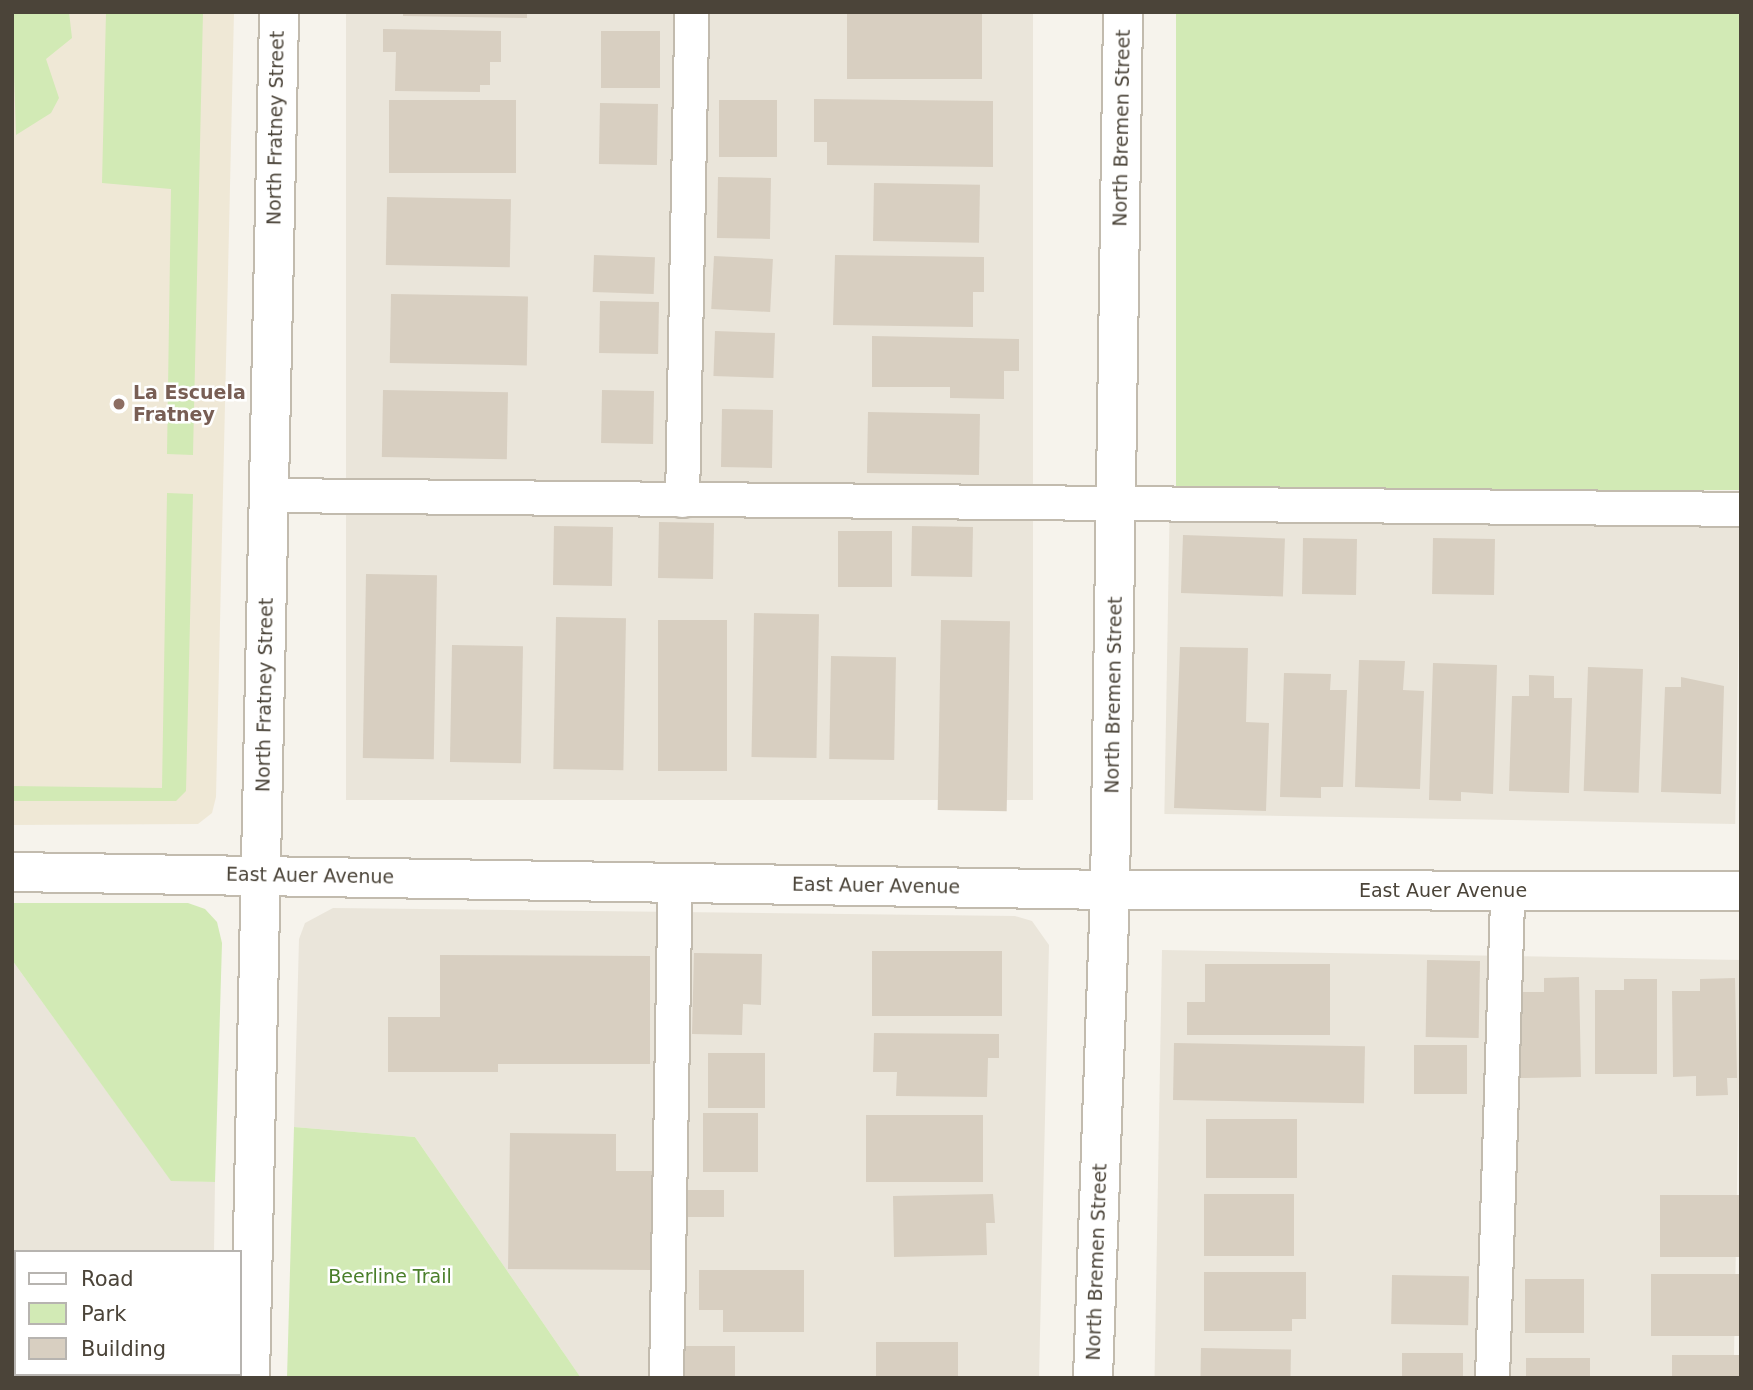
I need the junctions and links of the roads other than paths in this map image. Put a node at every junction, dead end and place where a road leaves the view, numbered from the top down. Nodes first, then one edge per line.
1 (279, 12) edge
2 (691, 12) edge
3 (1123, 12) edge
4 (268, 495) junction
5 (682, 500) junction
6 (1118, 503) junction
7 (1741, 509) edge
8 (12, 872) edge
9 (261, 875) junction
10 (675, 882) junction
11 (1110, 890) junction
12 (1507, 891) junction
13 (1741, 891) edge
14 (250, 1378) edge
15 (666, 1378) edge
16 (1093, 1378) edge
17 (1492, 1378) edge

1 - 4 street, North Fratney Street
2 - 5 lane
3 - 6 street, North Bremen Street
4 - 5 lane
4 - 9 street, North Fratney Street
5 - 6 lane
6 - 7 lane
6 - 11 street, North Bremen Street
8 - 9 street, East Auer Avenue
9 - 10 street, East Auer Avenue
9 - 14 street, North Fratney Street
10 - 11 street, East Auer Avenue
10 - 15 lane
11 - 12 street, East Auer Avenue
11 - 16 street, North Bremen Street
12 - 13 street, East Auer Avenue
12 - 17 lane

